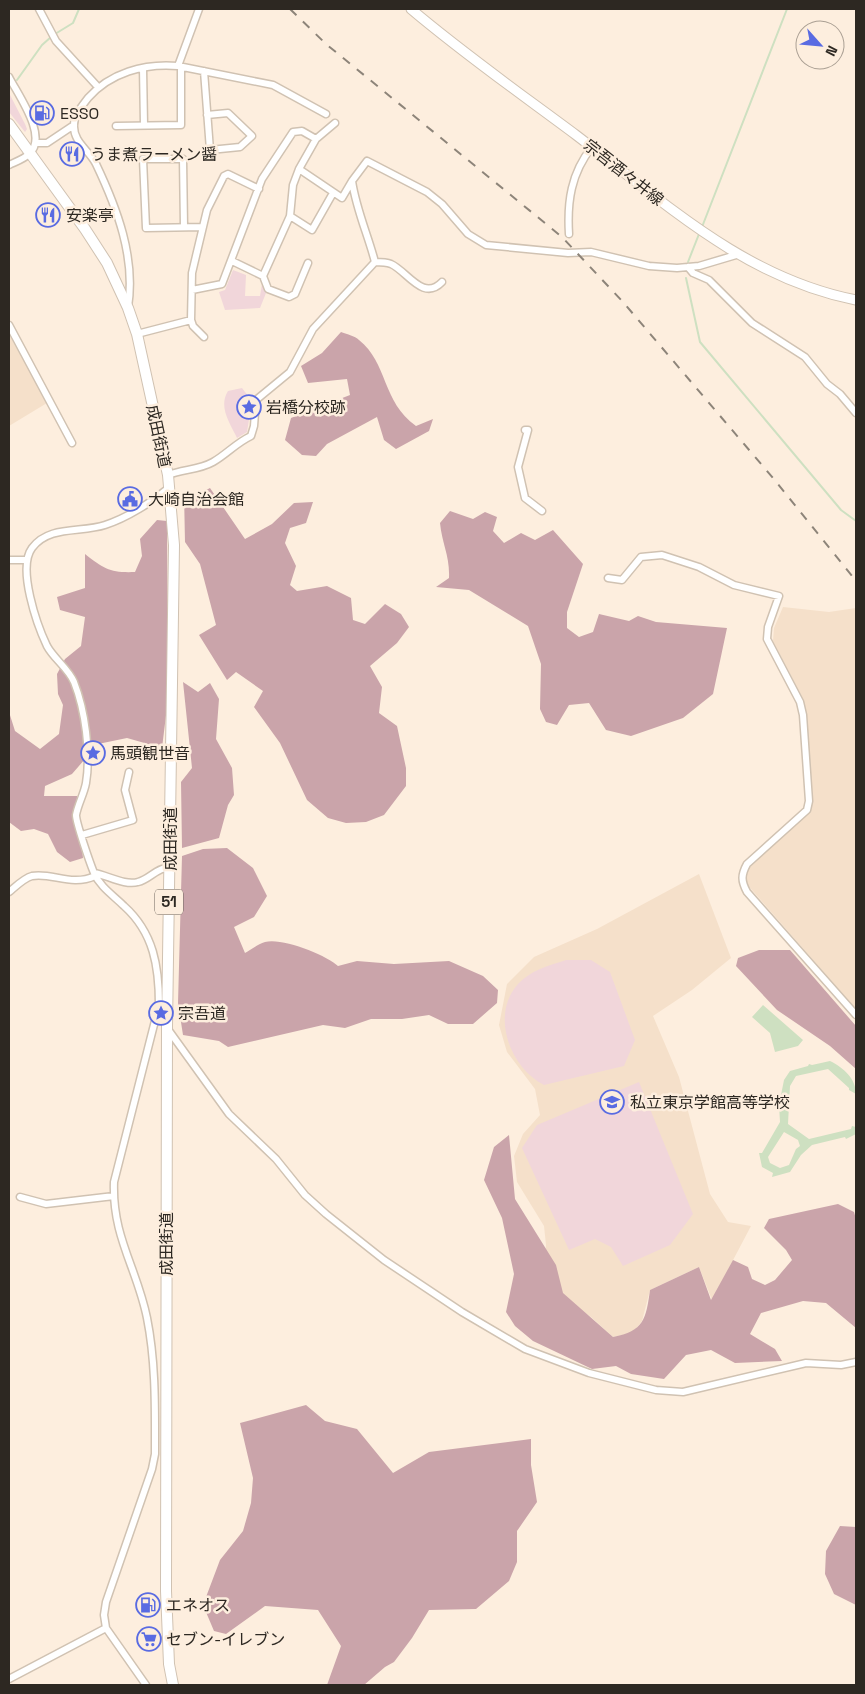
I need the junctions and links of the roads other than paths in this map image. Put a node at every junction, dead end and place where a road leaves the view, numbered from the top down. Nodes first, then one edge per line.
1 (39, 9) edge
2 (199, 9) edge
3 (412, 9) edge
4 (179, 67) junction
5 (143, 68) junction
6 (204, 72) junction
7 (9, 77) edge
8 (98, 87) junction
9 (326, 114) dead end
10 (207, 115) junction
11 (335, 122) dead end
12 (9, 124) edge
13 (74, 125) junction
14 (144, 125) junction
15 (116, 126) dead end
16 (316, 139) junction
17 (36, 143) junction
18 (592, 147) junction
19 (30, 154) junction
20 (9, 165) edge
21 (299, 169) junction
22 (352, 181) junction
23 (259, 189) junction
24 (333, 193) junction
25 (290, 216) junction
26 (184, 227) junction
27 (203, 227) junction
28 (569, 234) dead end
29 (736, 255) junction
30 (232, 262) junction
31 (375, 262) junction
32 (308, 263) dead end
33 (688, 267) junction
34 (263, 276) junction
35 (442, 282) dead end
36 (192, 290) junction
37 (856, 300) edge
38 (128, 308) junction
39 (191, 320) junction
40 (9, 325) edge
41 (137, 334) junction
42 (204, 337) dead end
43 (856, 413) edge
44 (525, 430) dead end
45 (72, 443) dead end
46 (168, 475) junction
47 (170, 487) junction
48 (542, 511) dead end
49 (9, 560) edge
50 (26, 560) junction
51 (608, 578) dead end
52 (129, 772) dead end
53 (82, 835) junction
54 (170, 867) junction
55 (95, 874) junction
56 (9, 892) edge
57 (163, 1009) junction
58 (856, 1014) edge
59 (167, 1027) junction
60 (114, 1196) junction
61 (20, 1197) dead end
62 (856, 1362) edge
63 (106, 1628) junction
64 (9, 1679) edge
65 (146, 1685) edge
66 (173, 1685) edge

1 - 8 street
2 - 4 street
3 - 18 main road, 宗吾酒々井線
4 - 5 street
4 - 6 street
4 - 14 street
5 - 8 street
5 - 14 street
6 - 9 street
6 - 10 street
7 - 17 street
8 - 13 street
10 - 10 street
11 - 16 street
12 - 19 highway, 成田街道 / 51
13 - 17 street
13 - 38 street
14 - 15 street
16 - 21 street
16 - 23 street
17 - 19 street
18 - 28 street
18 - 29 main road, 宗吾酒々井線
19 - 20 street
19 - 38 highway, 成田街道 / 51
21 - 24 street
21 - 25 street
22 - 24 street
22 - 31 street
22 - 33 street
23 - 27 street
23 - 30 street
24 - 25 street
25 - 34 street
26 - 26 street
26 - 27 street
27 - 36 street
29 - 33 street
29 - 37 main road, 宗吾酒々井線
30 - 34 street
30 - 36 street
31 - 35 street
31 - 46 street
32 - 34 street
33 - 43 street
36 - 39 street
38 - 41 highway, 成田街道 / 51
39 - 41 street
39 - 42 street
40 - 45 street
41 - 46 highway, 成田街道 / 51
44 - 48 street
46 - 47 highway, 成田街道 / 51
47 - 50 street
47 - 54 highway, 成田街道 / 51
49 - 50 street
50 - 53 street
51 - 58 street
52 - 53 street
53 - 55 street
54 - 55 street
54 - 57 highway, 成田街道 / 51
55 - 56 street
55 - 57 street
57 - 59 highway, 成田街道 / 51
57 - 60 street
59 - 62 street
59 - 66 highway, 成田街道 / 51
60 - 61 street
60 - 63 street
63 - 64 street
63 - 65 street

